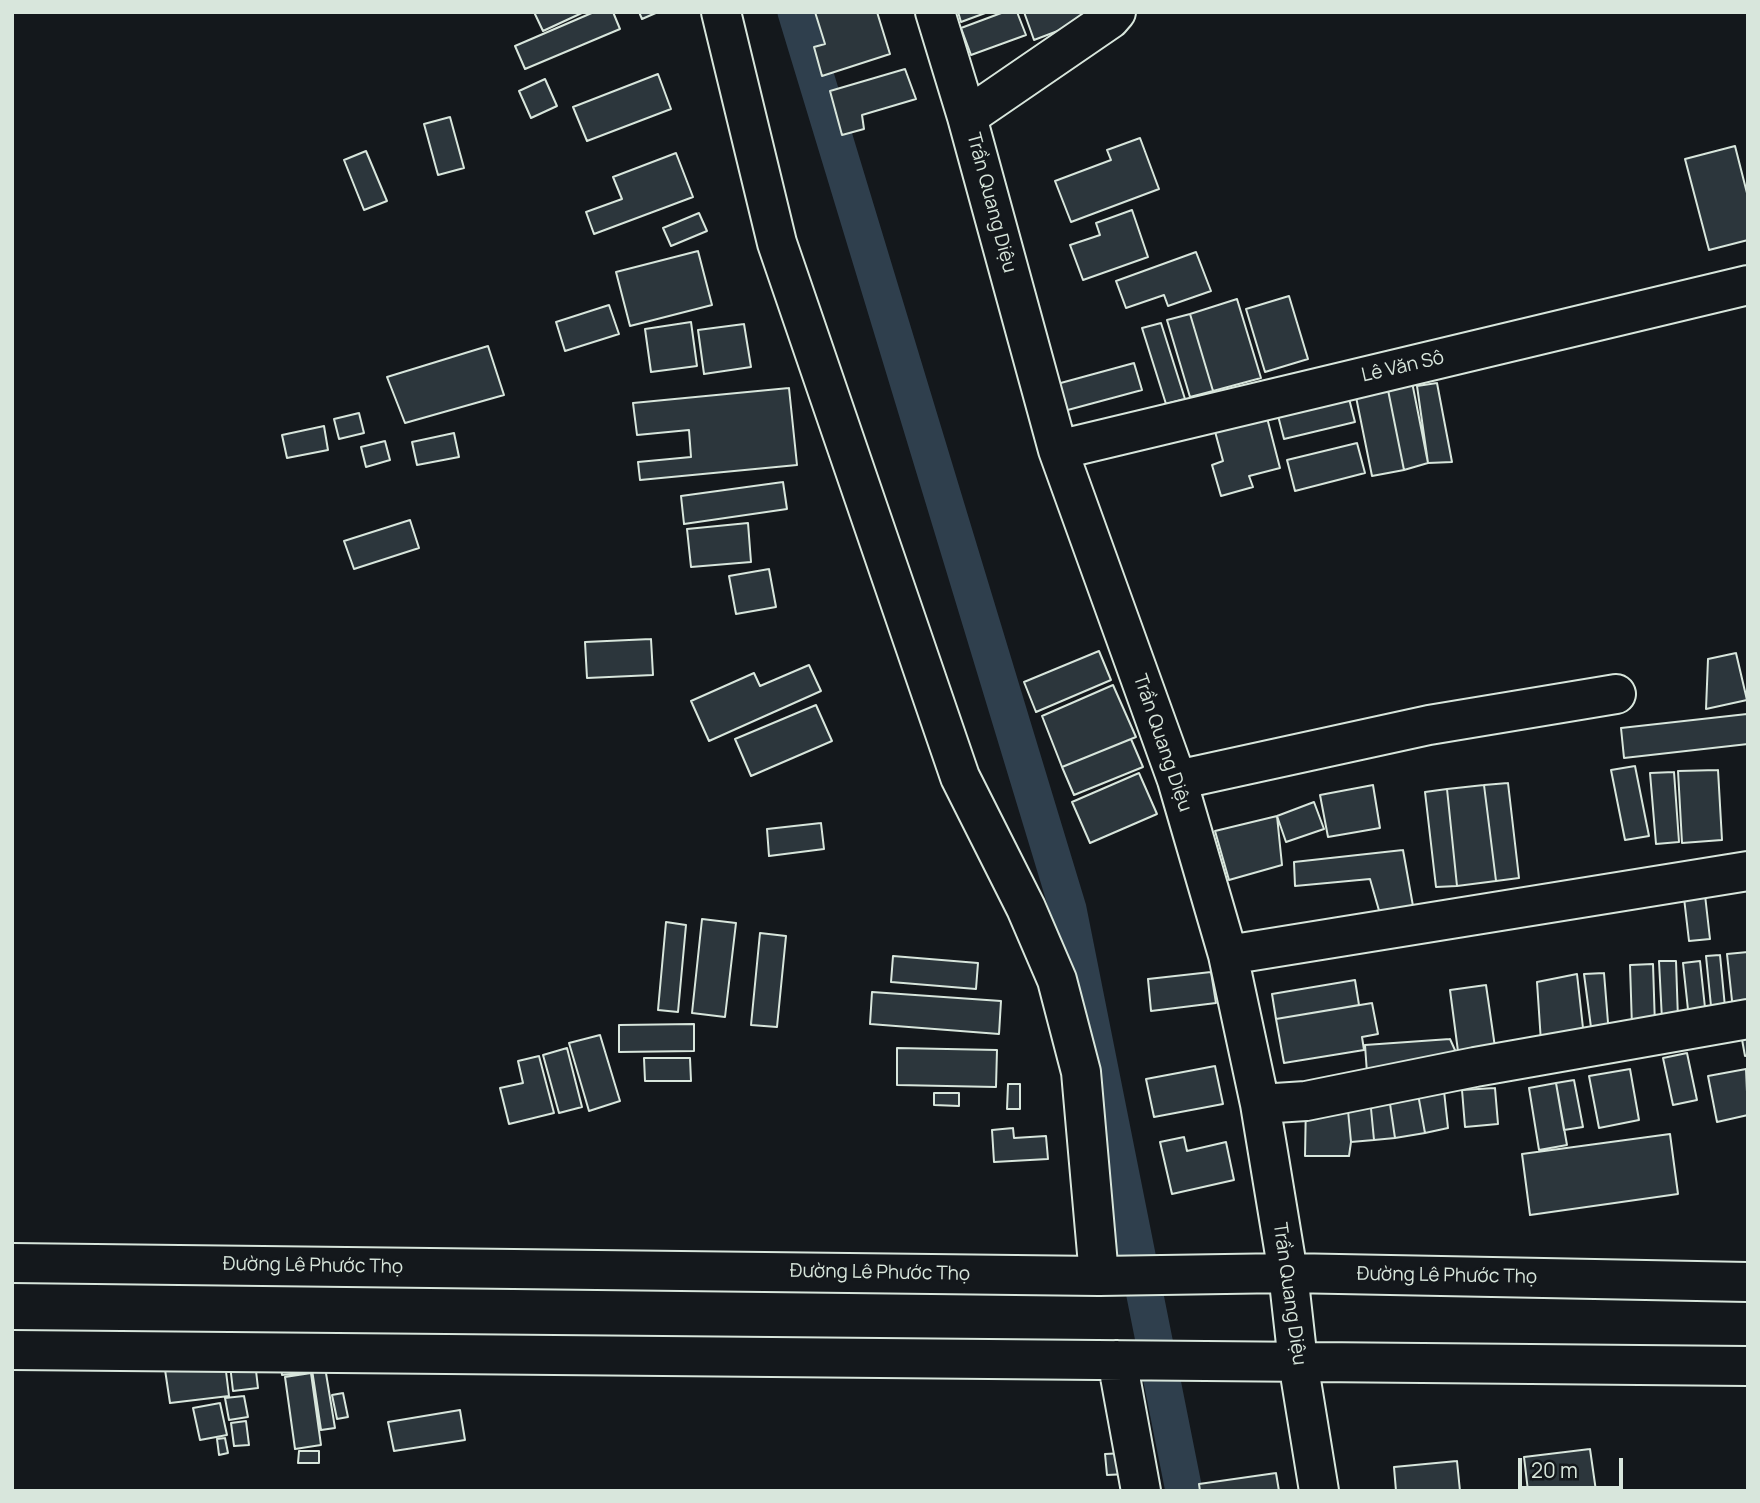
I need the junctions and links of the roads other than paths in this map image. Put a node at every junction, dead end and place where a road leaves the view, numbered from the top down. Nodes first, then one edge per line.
1 (722, 12) edge
2 (935, 12) edge
3 (1116, 12) edge
4 (967, 117) junction
5 (1748, 285) edge
6 (1058, 450) junction
7 (1616, 694) dead end
8 (1177, 780) junction
9 (1748, 871) edge
10 (1228, 954) junction
11 (1748, 1019) edge
12 (1260, 1104) junction
13 (12, 1263) edge
14 (1288, 1273) junction
15 (1109, 1275) junction
16 (1748, 1282) edge
17 (12, 1350) edge
18 (1122, 1360) junction
19 (1298, 1362) junction
20 (1748, 1366) edge
21 (1141, 1491) edge
22 (1319, 1491) edge

1 - 15 street
2 - 4 street, Trần Quang Diệu
3 - 4 street
4 - 6 street, Trần Quang Diệu
5 - 6 street, Lê Văn Sô
6 - 8 street, Trần Quang Diệu
7 - 8 street
8 - 10 street, Trần Quang Diệu
9 - 10 street
10 - 12 street, Trần Quang Diệu
11 - 12 street
12 - 14 street, Trần Quang Diệu
13 - 15 street, Đường Lê Phước Thọ
14 - 15 street, Đường Lê Phước Thọ
14 - 16 street, Đường Lê Phước Thọ
14 - 19 street, Trần Quang Diệu
17 - 18 street
18 - 19 street
18 - 21 street
19 - 20 street
19 - 22 street, Trần Quang Diệu

